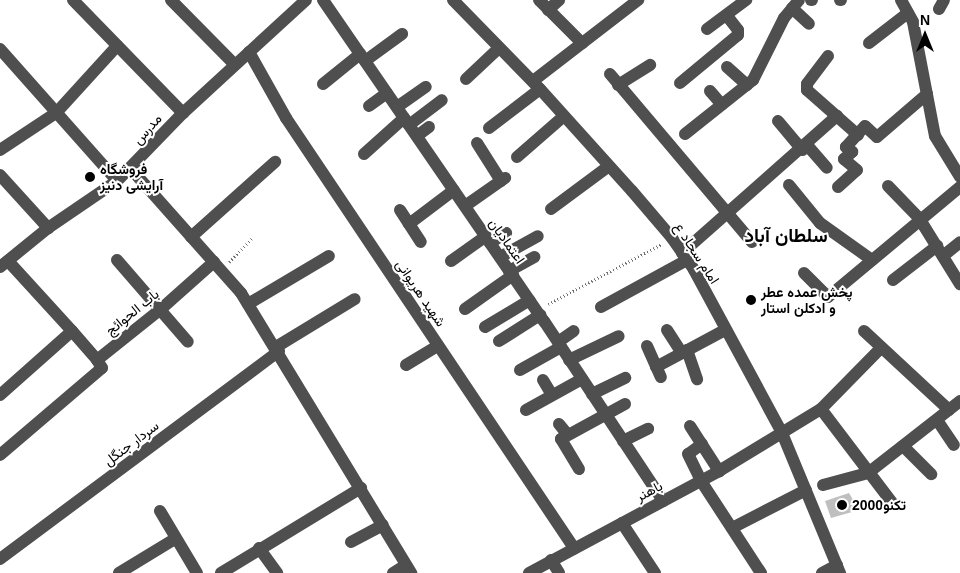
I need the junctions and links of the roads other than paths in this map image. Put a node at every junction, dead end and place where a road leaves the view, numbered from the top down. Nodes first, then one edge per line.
1 (72, 0) edge
2 (171, 0) edge
3 (323, 0) edge
4 (454, 0) edge
5 (539, 0) edge
6 (559, 0) edge
7 (638, 0) edge
8 (746, 0) edge
9 (901, 0) edge
10 (300, 2) edge
11 (796, 4) edge
12 (548, 10) junction
13 (908, 13) junction
14 (727, 16) junction
15 (809, 24) dead end
16 (706, 29) dead end
17 (402, 34) dead end
18 (869, 43) dead end
19 (582, 44) junction
20 (117, 46) junction
21 (499, 48) junction
22 (0, 49) edge
23 (249, 52) junction
24 (828, 56) dead end
25 (363, 58) junction
26 (235, 65) junction
27 (650, 65) dead end
28 (728, 67) dead end
29 (610, 74) dead end
30 (466, 78) dead end
31 (680, 82) dead end
32 (323, 84) dead end
33 (537, 85) junction
34 (618, 85) junction
35 (747, 85) junction
36 (426, 86) dead end
37 (710, 91) dead end
38 (387, 93) junction
39 (927, 94) junction
40 (442, 100) dead end
41 (722, 104) junction
42 (369, 106) dead end
43 (183, 112) junction
44 (56, 113) junction
45 (564, 116) junction
46 (837, 116) junction
47 (403, 117) junction
48 (778, 121) dead end
49 (429, 127) dead end
50 (490, 128) dead end
51 (684, 134) dead end
52 (858, 135) junction
53 (417, 136) junction
54 (477, 143) dead end
55 (804, 148) junction
56 (0, 150) edge
57 (364, 154) dead end
58 (517, 157) dead end
59 (276, 162) dead end
60 (608, 166) junction
61 (827, 168) dead end
62 (131, 169) junction
63 (0, 175) edge
64 (960, 176) edge
65 (117, 181) junction
66 (789, 185) dead end
67 (888, 186) dead end
68 (838, 187) dead end
69 (960, 187) edge
70 (454, 190) junction
71 (465, 206) junction
72 (551, 209) dead end
73 (400, 210) dead end
74 (726, 214) junction
75 (920, 218) junction
76 (409, 224) junction
77 (48, 228) junction
78 (506, 233) dead end
79 (538, 236) dead end
80 (191, 237) junction
81 (488, 240) junction
82 (421, 242) dead end
83 (752, 242) dead end
84 (960, 242) edge
85 (940, 251) junction
86 (329, 256) dead end
87 (684, 256) junction
88 (500, 257) junction
89 (534, 257) dead end
90 (117, 260) dead end
91 (872, 260) junction
92 (451, 261) dead end
93 (4, 264) edge
94 (217, 266) junction
95 (511, 273) junction
96 (804, 273) dead end
97 (893, 280) dead end
98 (960, 284) edge
99 (475, 285) dead end
100 (483, 296) junction
101 (355, 299) dead end
102 (248, 304) junction
103 (601, 307) dead end
104 (161, 309) junction
105 (465, 309) dead end
106 (536, 309) junction
107 (485, 327) dead end
108 (667, 330) dead end
109 (724, 330) junction
110 (574, 331) dead end
111 (864, 331) dead end
112 (72, 332) junction
113 (619, 336) dead end
114 (499, 341) dead end
115 (188, 342) dead end
116 (560, 344) junction
117 (647, 346) dead end
118 (436, 347) dead end
119 (881, 348) junction
120 (277, 349) junction
121 (684, 351) junction
122 (97, 360) junction
123 (569, 360) junction
124 (406, 365) dead end
125 (520, 370) dead end
126 (625, 378) dead end
127 (582, 379) junction
128 (697, 379) dead end
129 (543, 380) dead end
130 (592, 394) junction
131 (0, 395) edge
132 (552, 396) junction
133 (960, 401) edge
134 (625, 404) dead end
135 (821, 409) junction
136 (526, 410) dead end
137 (949, 410) junction
138 (606, 414) junction
139 (937, 420) junction
140 (560, 424) dead end
141 (690, 426) dead end
142 (648, 429) dead end
143 (782, 433) junction
144 (568, 435) junction
145 (623, 441) junction
146 (702, 444) junction
147 (954, 445) dead end
148 (903, 446) junction
149 (0, 455) edge
150 (579, 468) dead end
151 (719, 471) junction
152 (868, 473) junction
153 (931, 474) dead end
154 (701, 481) junction
155 (823, 485) dead end
156 (361, 488) junction
157 (806, 490) junction
158 (663, 501) junction
159 (894, 505) dead end
160 (160, 511) dead end
161 (622, 523) junction
162 (383, 525) junction
163 (732, 528) junction
164 (176, 540) junction
165 (351, 542) dead end
166 (258, 548) junction
167 (574, 548) junction
168 (0, 558) edge
169 (550, 560) junction
170 (409, 569) edge
171 (839, 569) edge
172 (119, 573) edge
173 (196, 573) edge
174 (221, 573) edge
175 (277, 573) edge
176 (393, 573) edge
177 (528, 573) edge
178 (559, 573) edge
179 (655, 573) edge
180 (761, 573) edge
181 (822, 573) edge

1 - 20 street
2 - 26 street
3 - 25 street, اعتمادیان
4 - 21 street, امام سجاد ع
5 - 12 street
6 - 12 street
7 - 19 street
8 - 14 street
9 - 13 street
10 - 23 street, مدرس
11 - 15 street
11 - 35 street
12 - 19 street
13 - 18 street
13 - 39 street
14 - 16 street
14 - 31 street
17 - 25 street
19 - 33 street
20 - 43 street
20 - 44 street
21 - 30 street
21 - 33 street, امام سجاد ع
22 - 44 street
23 - 26 street, مدرس
23 - 167 street, شهید هریوانی
24 - 46 street
25 - 32 street
25 - 38 street, اعتمادیان
26 - 43 street, مدرس
27 - 34 street
28 - 35 street
29 - 34 street
33 - 45 street, امام سجاد ع
33 - 50 street
34 - 74 street
35 - 41 street
36 - 47 street
37 - 41 street
38 - 42 street
38 - 47 street, اعتمادیان
39 - 52 street
39 - 64 street
40 - 47 street
41 - 51 street
43 - 62 street, مدرس
44 - 56 street
44 - 65 street
45 - 58 street
45 - 60 street, امام سجاد ع
46 - 52 street
46 - 55 street
47 - 53 street, اعتمادیان
47 - 57 street
48 - 55 street
49 - 53 street
52 - 68 street
53 - 70 street, اعتمادیان
54 - 71 street
55 - 61 street
55 - 74 street
59 - 80 street
60 - 72 street
60 - 87 street, امام سجاد ع
62 - 65 street, مدرس
62 - 80 street
63 - 77 street
65 - 77 street, مدرس
66 - 91 street
67 - 75 street
69 - 75 street
70 - 71 street, اعتمادیان
70 - 76 street
71 - 81 street, اعتمادیان
73 - 76 street
74 - 83 street
74 - 87 street
75 - 85 street
75 - 91 street
76 - 82 street
77 - 93 street, مدرس
78 - 81 street
79 - 88 street
80 - 94 street
81 - 88 street, اعتمادیان
81 - 92 street
84 - 85 street
85 - 97 street
85 - 98 street
86 - 102 street
87 - 103 street
87 - 109 street, امام سجاد ع
88 - 95 street, اعتمادیان
89 - 95 street
90 - 104 street
91 - 96 street
93 - 112 street
94 - 102 street
94 - 104 street, باب الحوائج
95 - 100 street
95 - 106 street, اعتمادیان
99 - 100 street
100 - 105 street
101 - 120 street, سردار جنگل
102 - 120 street
104 - 115 street
104 - 122 street, باب الحوائج
106 - 107 street
106 - 114 street
106 - 116 street, اعتمادیان
108 - 121 street
109 - 121 street
109 - 143 street, امام سجاد ع
110 - 116 street
111 - 119 street
112 - 122 street
112 - 131 street
113 - 123 street
116 - 123 street, اعتمادیان
116 - 125 street
117 - 121 street
118 - 124 street, شهید هریوانی
119 - 135 street, باهنر
119 - 137 street
120 - 156 street
120 - 168 street, سردار جنگل
121 - 128 street
122 - 149 street
123 - 127 street, اعتمادیان
126 - 130 street
127 - 130 street, اعتمادیان
127 - 132 street
129 - 132 street
130 - 138 street, اعتمادیان
132 - 136 street
133 - 137 street
134 - 138 street
135 - 143 street, باهنر
135 - 152 street
137 - 139 street
138 - 144 street
138 - 145 street, اعتمادیان
139 - 147 street
139 - 148 street
140 - 144 street
141 - 146 street
142 - 145 street
143 - 151 street, باهنر
143 - 157 street, امام سجاد ع
144 - 150 street
145 - 158 street, اعتمادیان
146 - 151 street
146 - 154 street
148 - 152 street
148 - 153 street
151 - 154 street, باهنر
152 - 155 street
152 - 159 street
154 - 158 street, باهنر
154 - 163 street
156 - 162 street
156 - 166 street
157 - 163 street
157 - 171 street, امام سجاد ع
158 - 161 street, باهنر
160 - 164 street
161 - 167 street, باهنر
161 - 179 street
162 - 165 street
162 - 170 street
163 - 180 street
164 - 172 street
164 - 173 street
166 - 174 street
166 - 175 street
167 - 169 street, باهنر
169 - 177 street, باهنر
169 - 178 street
170 - 176 street
171 - 181 street

